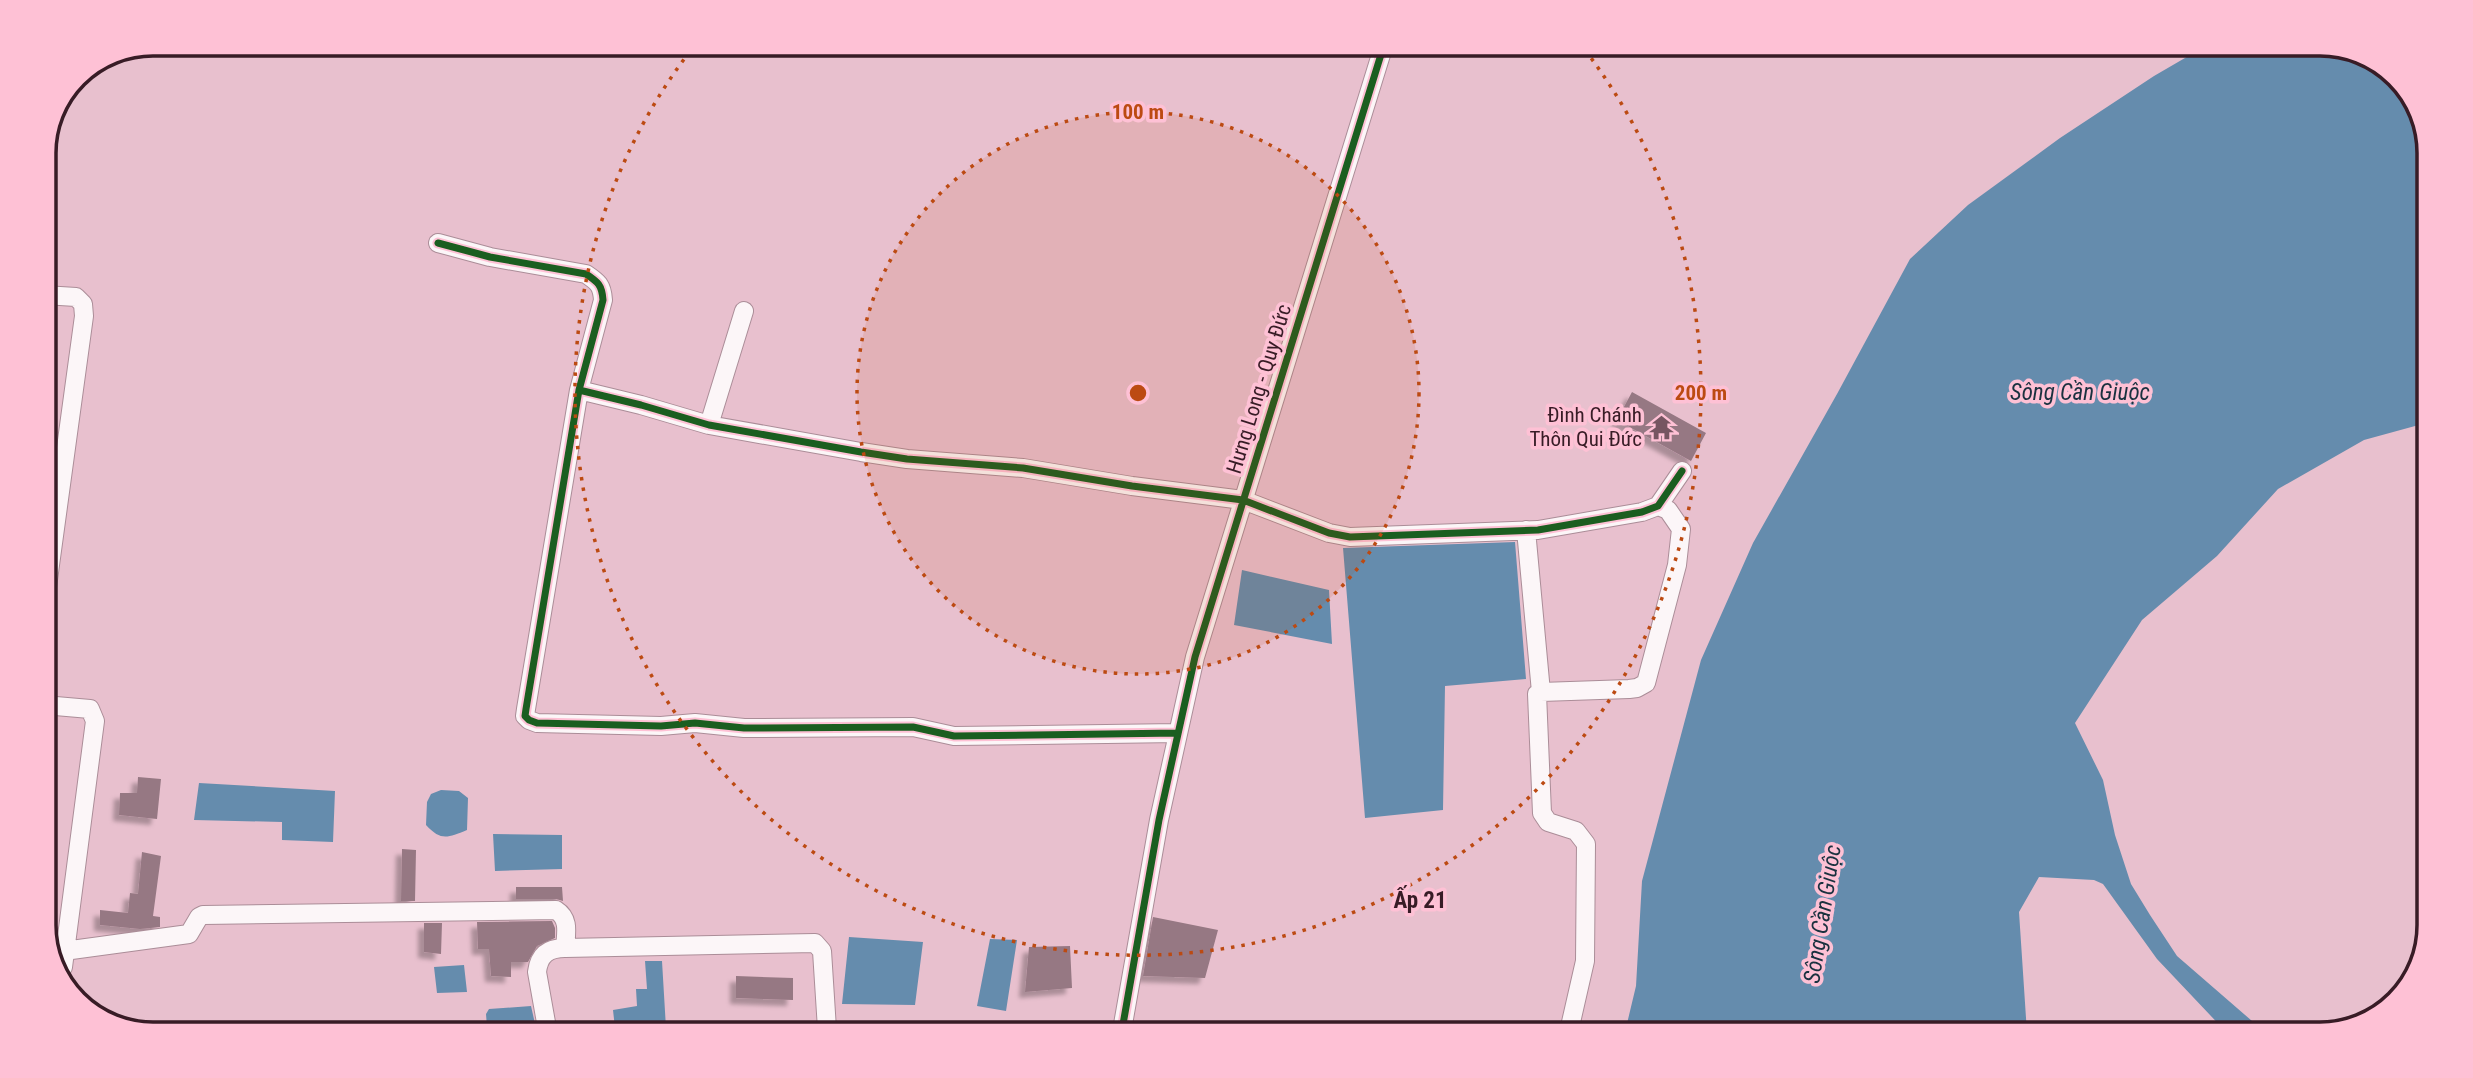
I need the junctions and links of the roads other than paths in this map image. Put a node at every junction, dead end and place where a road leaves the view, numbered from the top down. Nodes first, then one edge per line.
1 (1381, 56) edge
2 (438, 243) dead end
3 (56, 296) edge
4 (744, 311) dead end
5 (579, 390) junction
6 (709, 425) junction
7 (1682, 471) dead end
8 (1243, 500) junction
9 (1658, 506) junction
10 (56, 521) edge
11 (1525, 530) junction
12 (1541, 691) junction
13 (56, 706) edge
14 (1178, 733) junction
15 (565, 948) junction
16 (64, 951) junction
17 (63, 961) edge
18 (546, 1022) edge
19 (827, 1022) edge
20 (1121, 1022) edge
21 (1571, 1022) edge

1 - 8 street, Hưng Long - Quy Đức
2 - 5 street
3 - 10 street
4 - 6 street
5 - 6 street
5 - 14 street
6 - 8 street
7 - 9 street
8 - 11 street
8 - 14 street, Hưng Long - Quy Đức
9 - 11 street
9 - 12 street
11 - 12 street
12 - 21 street
13 - 16 street
14 - 20 street, Hưng Long - Quy Đức
15 - 16 street
15 - 18 street
15 - 19 street
16 - 17 street

